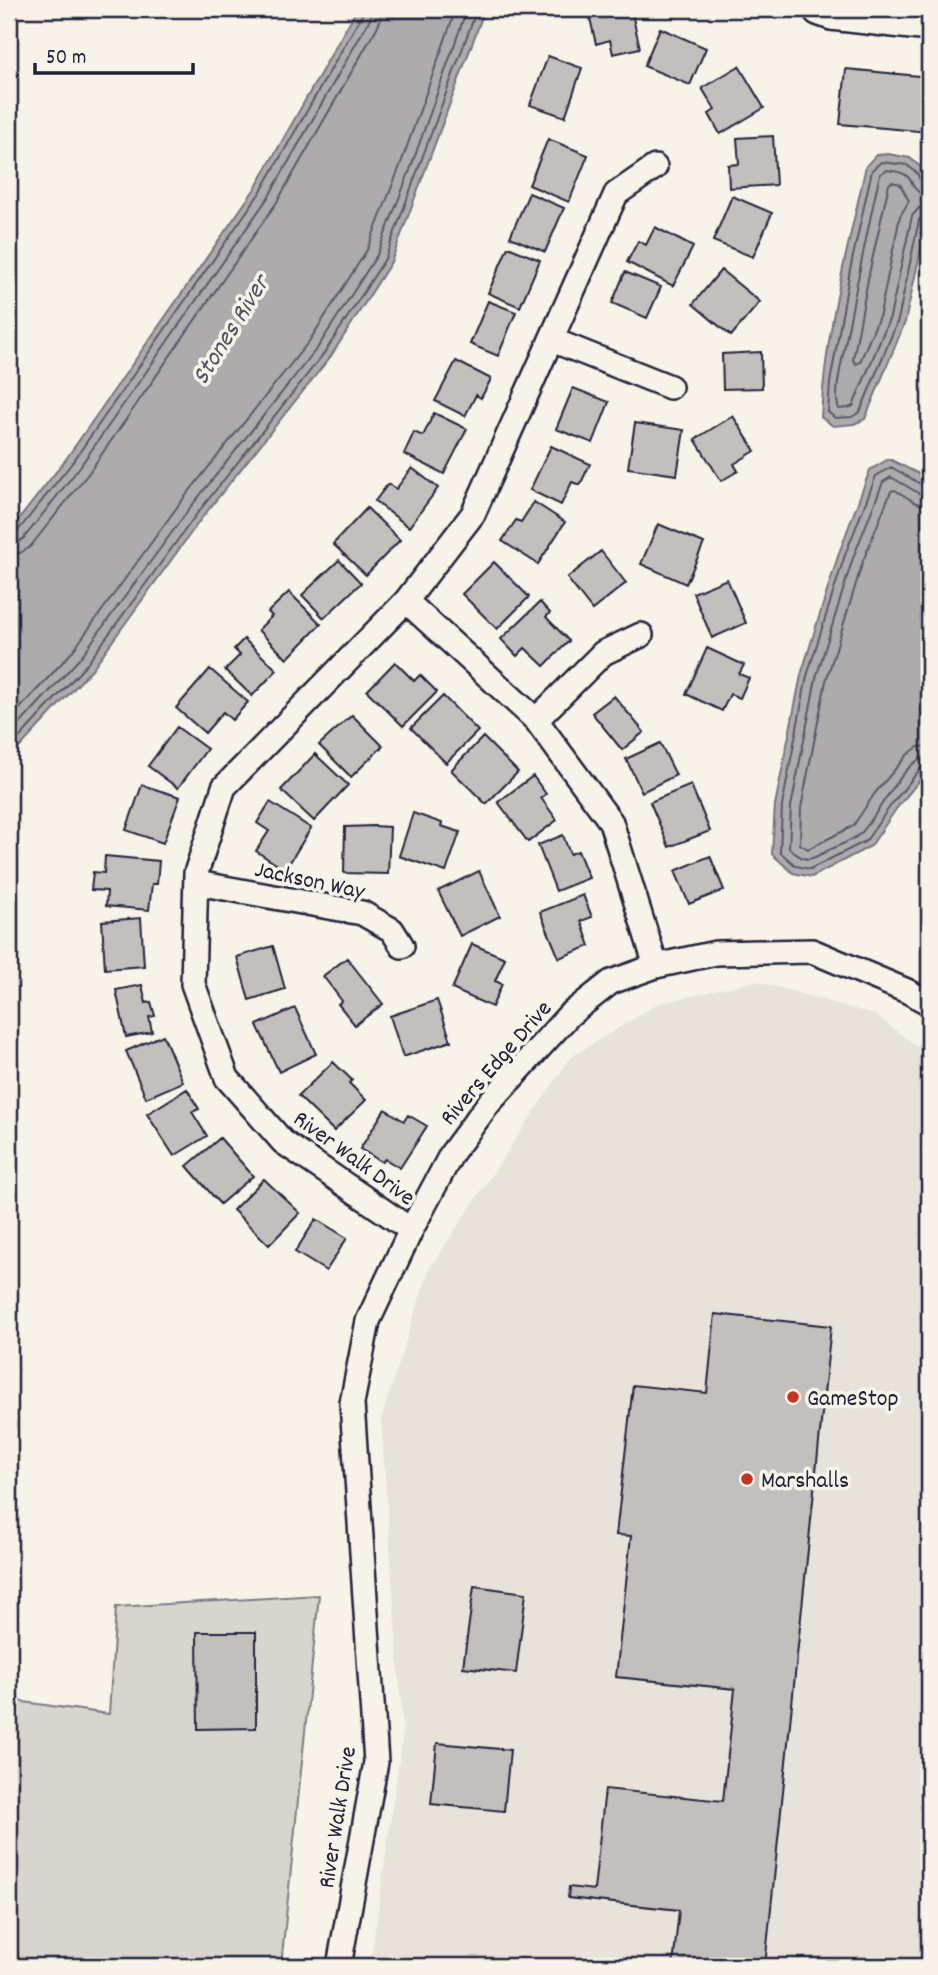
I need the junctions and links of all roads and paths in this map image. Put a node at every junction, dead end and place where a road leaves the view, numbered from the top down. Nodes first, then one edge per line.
1 (814, 9) edge
2 (929, 29) edge
3 (655, 167) dead end
4 (552, 340) junction
5 (670, 387) dead end
6 (406, 601) junction
7 (641, 635) dead end
8 (536, 720) junction
9 (197, 883) junction
10 (402, 946) dead end
11 (656, 966) junction
12 (929, 1003) edge
13 (411, 1230) junction
14 (338, 1966) edge

1 - 2 street
3 - 4 street
4 - 5 street
4 - 6 street, River Walk Drive
6 - 8 street
6 - 9 street, River Walk Drive
7 - 8 street
8 - 11 street
9 - 10 street, Jackson Way
9 - 13 street, River Walk Drive
11 - 12 street, Rivers Edge Drive
11 - 13 street, Rivers Edge Drive
13 - 14 street, River Walk Drive

